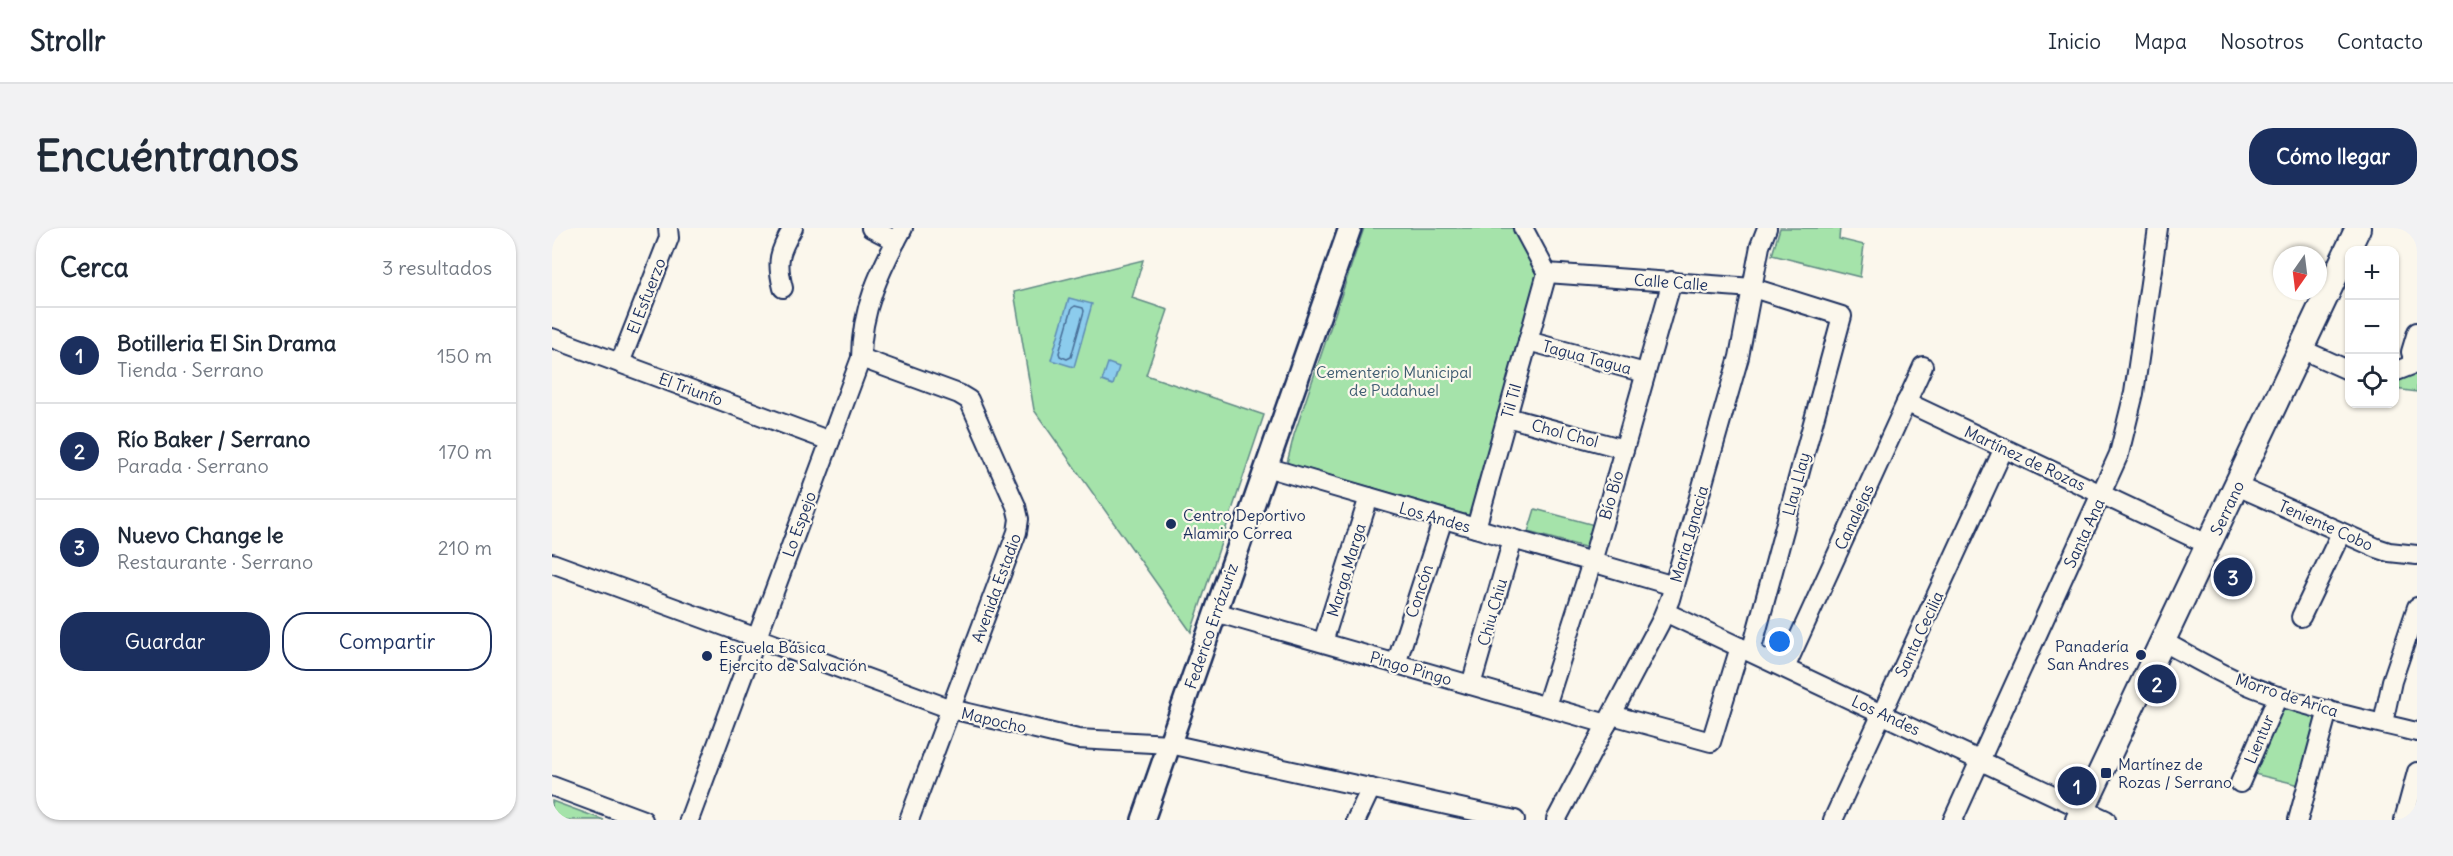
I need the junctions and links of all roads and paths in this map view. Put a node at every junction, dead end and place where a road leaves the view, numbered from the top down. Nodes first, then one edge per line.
1 (668, 228) edge
2 (793, 228) edge
3 (871, 228) edge
4 (1350, 228) edge
5 (1523, 228) edge
6 (1767, 228) edge
7 (2158, 228) edge
8 (2356, 229) edge
9 (900, 234) edge
10 (1546, 273) junction
11 (1672, 281) junction
12 (783, 288) dead end
13 (1753, 288) junction
14 (1842, 316) joint
15 (2417, 332) edge
16 (552, 338) edge
17 (1528, 341) junction
18 (2301, 349) junction
19 (861, 358) junction
20 (620, 363) junction
21 (2416, 364) edge
22 (1923, 366) dead end
23 (2345, 369) edge
24 (2399, 370) edge
25 (1646, 373) junction
26 (1906, 402) junction
27 (1507, 417) junction
28 (830, 441) junction
29 (2004, 448) junction
30 (1624, 449) junction
31 (1266, 467) junction
32 (2237, 486) junction
33 (2101, 494) junction
34 (1369, 497) junction
35 (1443, 519) junction
36 (1476, 528) junction
37 (2341, 533) junction
38 (1513, 539) junction
39 (2209, 545) junction
40 (2417, 555) edge
41 (1592, 562) junction
42 (552, 563) edge
43 (1674, 586) junction
44 (2417, 607) edge
45 (1215, 612) junction
46 (1665, 612) junction
47 (2301, 617) dead end
48 (757, 638) junction
49 (1323, 642) junction
50 (2164, 642) junction
51 (1745, 650) junction
52 (1396, 664) junction
53 (1785, 668) junction
54 (1471, 685) junction
55 (2278, 696) junction
56 (1546, 706) junction
57 (951, 709) junction
58 (2328, 710) junction
59 (1882, 714) junction
60 (1610, 720) junction
61 (2383, 723) junction
62 (2417, 732) edge
63 (1711, 742) joint
64 (1170, 744) junction
65 (1980, 759) junction
66 (2417, 772) edge
67 (2240, 783) dead end
68 (552, 786) edge
69 (1371, 788) junction
70 (1454, 806) junction
71 (2081, 814) edge
72 (643, 820) edge
73 (689, 820) edge
74 (909, 820) edge
75 (1143, 820) edge
76 (1356, 820) edge
77 (1473, 820) edge
78 (1515, 820) edge
79 (1556, 820) edge
80 (1833, 820) edge
81 (1953, 820) edge
82 (2106, 820) edge
83 (2298, 820) edge
84 (2404, 820) edge

1 - 20 street, El Esfuerzo
2 - 12 street
3 - 9 street
4 - 31 street, Federico Errázuriz
5 - 10 street
6 - 13 street, María Ignacia
7 - 33 street, Santa Ana
8 - 18 main road, Serrano
9 - 19 street, Lo Espejo
10 - 11 street, Calle Calle
10 - 17 street, Til Til
11 - 13 street, Calle Calle
11 - 25 street, Bío Bío
13 - 14 street, Calle Calle
13 - 43 street, María Ignacia
14 - 51 street, Llay Llay
15 - 21 street
16 - 20 street, El Triunfo
17 - 25 street, Tagua Tagua
17 - 27 street, Til Til
18 - 23 street
18 - 32 main road, Serrano
19 - 28 street, Lo Espejo
19 - 57 street, Avenida Estadio
20 - 28 street, El Triunfo
21 - 24 street
22 - 26 street, Canalejas
25 - 30 street, Bío Bío
26 - 29 street, Martínez de Rozas
26 - 53 street, Canalejas
27 - 30 street, Chol Chol
27 - 36 street, Til Til
28 - 48 street, Lo Espejo
29 - 33 street, Martínez de Rozas
29 - 59 street, Santa Cecilia
30 - 41 street, Bío Bío
31 - 34 street, Los Andes
31 - 45 street, Federico Errázuriz
32 - 37 street, Teniente Cobo
32 - 39 main road, Serrano
33 - 39 street, Martínez de Rozas
33 - 65 street, Santa Ana
34 - 35 street, Los Andes
34 - 49 street, Marga Marga
35 - 36 street, Los Andes
35 - 52 street, Concón
36 - 38 street, Los Andes
37 - 40 street, Teniente Cobo
37 - 47 street
38 - 41 street, Los Andes
38 - 54 street, Chiu Chiu
39 - 50 main road, Serrano
41 - 43 street, Los Andes
41 - 56 street, Bío Bío
42 - 48 street, Mapocho
43 - 46 street, María Ignacia
44 - 61 street
45 - 49 street, Pingo Pingo
45 - 64 street, Federico Errázuriz
46 - 51 street, Los Andes
46 - 60 street, María Ignacia
48 - 57 street, Mapocho
48 - 73 street, Lo Espejo
49 - 52 street, Pingo Pingo
50 - 55 street, Morro de Arica
50 - 71 main road, Serrano
51 - 53 street, Los Andes
51 - 63 street, Llay Llay
52 - 54 street, Pingo Pingo
53 - 59 street, Los Andes
54 - 56 street, Pingo Pingo
55 - 58 street, Morro de Arica
55 - 67 street, Lientur
56 - 60 street, Pingo Pingo
57 - 64 street, Mapocho
57 - 74 street, Avenida Estadio
58 - 61 street, Morro de Arica
58 - 83 street
59 - 65 street, Los Andes
59 - 80 street, Santa Cecilia
60 - 63 street, Pingo Pingo
60 - 79 street, María Ignacia
61 - 62 street, Morro de Arica
64 - 69 street, Mapocho
64 - 75 street, Federico Errázuriz
65 - 71 street, Los Andes
65 - 81 street, Santa Ana
66 - 84 street
68 - 72 street
69 - 70 street, Mapocho
69 - 76 street
70 - 77 street, Mapocho
70 - 78 street, Mapocho
71 - 82 street, Los Andes

